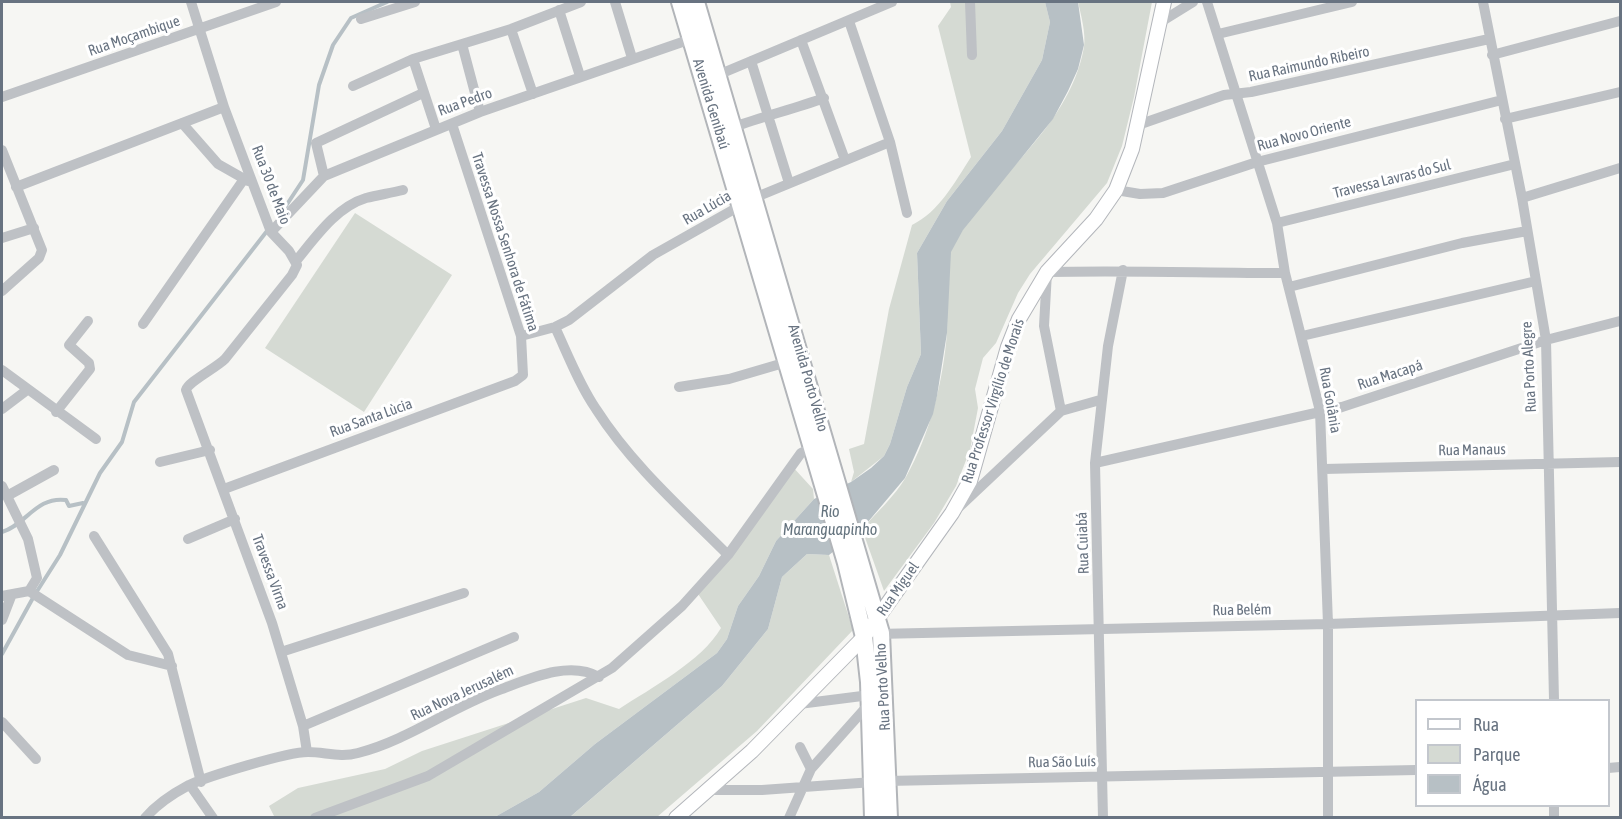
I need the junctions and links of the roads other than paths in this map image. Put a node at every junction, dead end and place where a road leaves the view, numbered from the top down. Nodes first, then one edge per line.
1 (191, 2) edge
2 (276, 2) edge
3 (415, 2) edge
4 (581, 2) edge
5 (615, 2) edge
6 (680, 2) edge
7 (696, 2) edge
8 (892, 2) edge
9 (970, 2) edge
10 (1164, 2) edge
11 (1193, 2) edge
12 (1207, 2) edge
13 (1352, 2) edge
14 (1483, 2) edge
15 (559, 10) junction
16 (361, 20) dead end
17 (849, 21) junction
18 (1620, 21) edge
19 (1159, 23) junction
20 (200, 28) junction
21 (511, 29) junction
22 (1218, 34) junction
23 (692, 39) junction
24 (1489, 39) junction
25 (801, 40) junction
26 (462, 44) junction
27 (972, 55) dead end
28 (1492, 55) junction
29 (632, 58) junction
30 (413, 59) junction
31 (751, 61) junction
32 (580, 76) junction
33 (711, 78) junction
34 (353, 86) dead end
35 (1620, 92) edge
36 (423, 93) junction
37 (1235, 93) junction
38 (533, 94) junction
39 (2, 98) edge
40 (824, 98) junction
41 (1502, 100) junction
42 (224, 107) junction
43 (480, 112) junction
44 (770, 115) junction
45 (1505, 119) junction
46 (182, 123) junction
47 (452, 123) junction
48 (1138, 125) junction
49 (734, 127) junction
50 (436, 129) junction
51 (890, 142) junction
52 (2, 150) edge
53 (845, 160) junction
54 (1257, 162) junction
55 (1515, 164) junction
56 (1620, 168) edge
57 (324, 176) junction
58 (249, 181) junction
59 (789, 183) junction
60 (16, 187) junction
61 (403, 190) dead end
62 (1116, 190) junction
63 (1522, 198) junction
64 (748, 202) junction
65 (907, 213) dead end
66 (1277, 223) junction
67 (34, 228) junction
68 (1527, 231) junction
69 (271, 232) junction
70 (2, 238) edge
71 (296, 261) junction
72 (1123, 270) junction
73 (1047, 272) junction
74 (1286, 273) junction
75 (1536, 281) junction
76 (1289, 287) junction
77 (2, 291) edge
78 (88, 321) dead end
79 (1620, 321) edge
80 (143, 324) dead end
81 (555, 327) junction
82 (521, 336) junction
83 (1302, 336) junction
84 (1546, 340) junction
85 (787, 362) junction
86 (2, 370) edge
87 (525, 371) joint
88 (679, 387) dead end
89 (27, 390) junction
90 (1100, 400) junction
91 (2, 410) edge
92 (1061, 411) junction
93 (1320, 411) junction
94 (56, 412) junction
95 (96, 439) dead end
96 (814, 447) junction
97 (210, 450) junction
98 (160, 462) dead end
99 (1095, 462) junction
100 (1620, 462) edge
101 (1548, 464) junction
102 (1324, 469) junction
103 (54, 470) dead end
104 (832, 487) junction
105 (224, 489) junction
106 (4, 491) edge
107 (952, 513) junction
108 (235, 519) junction
109 (94, 536) dead end
110 (188, 539) dead end
111 (728, 555) junction
112 (853, 561) junction
113 (33, 593) junction
114 (464, 593) dead end
115 (7, 595) edge
116 (1620, 613) edge
117 (1554, 615) junction
118 (2, 620) edge
119 (1328, 624) junction
120 (879, 626) junction
121 (1100, 627) junction
122 (514, 637) dead end
123 (864, 638) junction
124 (281, 652) junction
125 (172, 666) junction
126 (599, 677) junction
127 (870, 699) junction
128 (1554, 699) edge
129 (799, 705) junction
130 (2, 722) edge
131 (303, 726) junction
132 (800, 747) dead end
133 (307, 752) junction
134 (36, 759) dead end
135 (811, 769) junction
136 (1327, 770) junction
137 (1415, 770) edge
138 (1102, 776) junction
139 (880, 781) junction
140 (195, 783) junction
141 (806, 785) junction
142 (708, 790) junction
143 (145, 818) edge
144 (213, 818) edge
145 (315, 818) edge
146 (676, 818) edge
147 (789, 818) edge
148 (873, 818) edge
149 (889, 818) edge
150 (1103, 818) edge
151 (1328, 818) edge

1 - 20 street, Rua 30 de Maio
2 - 20 street, Rua Moçambique
3 - 16 street
4 - 15 street
5 - 29 street
6 - 23 main road, Avenida Genibaú
7 - 33 main road, Avenida Genibaú
8 - 17 street
9 - 27 street
10 - 19 main road, Rua Professor Virgílio de Morais
11 - 19 street
12 - 22 street, Rua Goiânia
13 - 22 street
14 - 24 street, Rua Porto Alegre
15 - 21 street
15 - 32 street
17 - 25 street
17 - 51 street
18 - 28 street
19 - 48 main road, Rua Professor Virgílio de Morais
20 - 39 street, Rua Moçambique
20 - 42 street, Rua 30 de Maio
21 - 26 street
21 - 38 street
22 - 37 street, Rua Goiânia
23 - 29 street, Rua Pedro
23 - 33 main road, Avenida Genibaú
24 - 28 street, Rua Porto Alegre
24 - 37 street, Rua Raimundo Ribeiro
25 - 31 street
25 - 40 street
26 - 30 street
26 - 43 street
28 - 41 street, Rua Porto Alegre
29 - 32 street, Rua Pedro
30 - 34 street
30 - 36 street
31 - 33 street
31 - 44 street
32 - 38 street, Rua Pedro
33 - 49 main road, Avenida Genibaú
33 - 64 main road, Avenida Genibaú
35 - 45 street
36 - 50 street
36 - 57 street
37 - 48 street, Rua Raimundo Ribeiro
37 - 54 street, Rua Goiânia
38 - 43 street, Rua Pedro
40 - 44 street
40 - 53 street
41 - 45 street, Rua Porto Alegre
41 - 54 street, Rua Novo Oriente
42 - 46 street
42 - 58 street, Rua 30 de Maio
43 - 47 street, Rua Pedro
44 - 49 street
44 - 59 street
45 - 55 street, Rua Porto Alegre
46 - 58 street
46 - 60 street
47 - 50 street, Rua Pedro
47 - 82 street, Travessa Nossa Senhora de Fátima
48 - 62 main road, Rua Professor Virgílio de Morais
49 - 64 main road, Avenida Genibaú
50 - 57 street, Rua Pedro
51 - 53 street, Rua Lúcia
51 - 65 street
52 - 60 street
53 - 59 street, Rua Lúcia
54 - 62 street, Rua Novo Oriente
54 - 66 street, Rua Goiânia
55 - 63 street, Rua Porto Alegre
55 - 66 street, Travessa Lavras do Sul
56 - 63 street
57 - 69 street, Rua Pedro
58 - 69 street, Rua 30 de Maio
58 - 80 street
59 - 64 street, Rua Lúcia
60 - 67 street
61 - 71 street
62 - 73 main road, Rua Professor Virgílio de Morais
63 - 68 street, Rua Porto Alegre
64 - 81 street, Rua Lúcia
64 - 85 main road, Avenida Porto Velho
64 - 104 main road, Avenida Porto Velho
66 - 74 street, Rua Goiânia
67 - 70 street
67 - 77 street
68 - 75 street, Rua Porto Alegre
68 - 76 street
69 - 71 street, Rua 30 de Maio
71 - 97 street, Travessa Virna
72 - 73 street
72 - 74 street
72 - 90 street, Rua Cuiabá
73 - 92 street
73 - 107 main road, Rua Professor Virgílio de Morais
74 - 76 street, Rua Goiânia
75 - 83 street
75 - 84 street, Rua Porto Alegre
76 - 83 street, Rua Goiânia
78 - 94 street
79 - 84 street, Rua Macapá
81 - 82 street
81 - 111 street
82 - 87 street, Travessa Nossa Senhora de Fátima
83 - 93 street, Rua Goiânia
84 - 93 street, Rua Macapá
84 - 101 street, Rua Porto Alegre
85 - 88 street
85 - 96 main road, Avenida Porto Velho
86 - 89 street
87 - 105 street, Rua Santa Lùcia
89 - 91 street
89 - 94 street
90 - 92 street, Rua Miguel
90 - 99 street, Rua Cuiabá
92 - 107 street, Rua Miguel
93 - 99 street, Rua Macapá
93 - 102 street, Rua Goiânia
94 - 95 street
96 - 104 main road, Avenida Porto Velho
96 - 111 street
97 - 98 street
97 - 105 street, Travessa Virna
99 - 121 street, Rua Cuiabá
100 - 101 street, Rua Manaus
101 - 102 street, Rua Manaus
101 - 117 street, Rua Porto Alegre
102 - 119 street, Rua Goiânia
103 - 106 street
104 - 112 main road, Avenida Porto Velho
105 - 108 street, Travessa Virna
106 - 113 street
107 - 120 main road, Rua Miguel
108 - 110 street
108 - 124 street, Travessa Virna
109 - 125 street
111 - 126 street
112 - 120 main road, Rua Porto Velho
112 - 123 main road, Rua Porto Velho
113 - 115 street
113 - 125 street
114 - 124 street
115 - 118 street
116 - 117 street, Rua Belém
117 - 119 street, Rua Belém
117 - 128 street, Rua Porto Alegre
119 - 121 street, Rua Belém
119 - 136 street, Rua Goiânia
120 - 121 street, Rua Belém
120 - 123 main road, Rua Miguel
120 - 139 main road, Rua Porto Velho
121 - 138 street, Rua Cuiabá
122 - 131 street
123 - 127 main road, Rua Porto Velho
123 - 129 main road, Rua Miguel
124 - 131 street, Travessa Virna
125 - 140 street
126 - 133 street, Rua Nova Jerusalém
126 - 145 street
127 - 129 street
127 - 135 street
127 - 139 main road, Rua Porto Velho
129 - 142 main road, Rua Miguel
130 - 134 street
131 - 133 street, Travessa Virna
132 - 135 street
133 - 140 street, Rua Nova Jerusalém
135 - 141 street
136 - 137 street, Rua São Luís
136 - 138 street, Rua São Luís
136 - 151 street, Rua Goiânia
138 - 139 street, Rua São Luís
138 - 150 street, Rua Cuiabá
139 - 141 street, Rua São Luís
139 - 148 main road, Rua Porto Velho
139 - 149 main road, Rua Porto Velho
140 - 143 street, Rua Nova Jerusalém
140 - 144 street
141 - 142 street, Rua São Luís
141 - 147 street
142 - 146 main road, Rua Miguel

